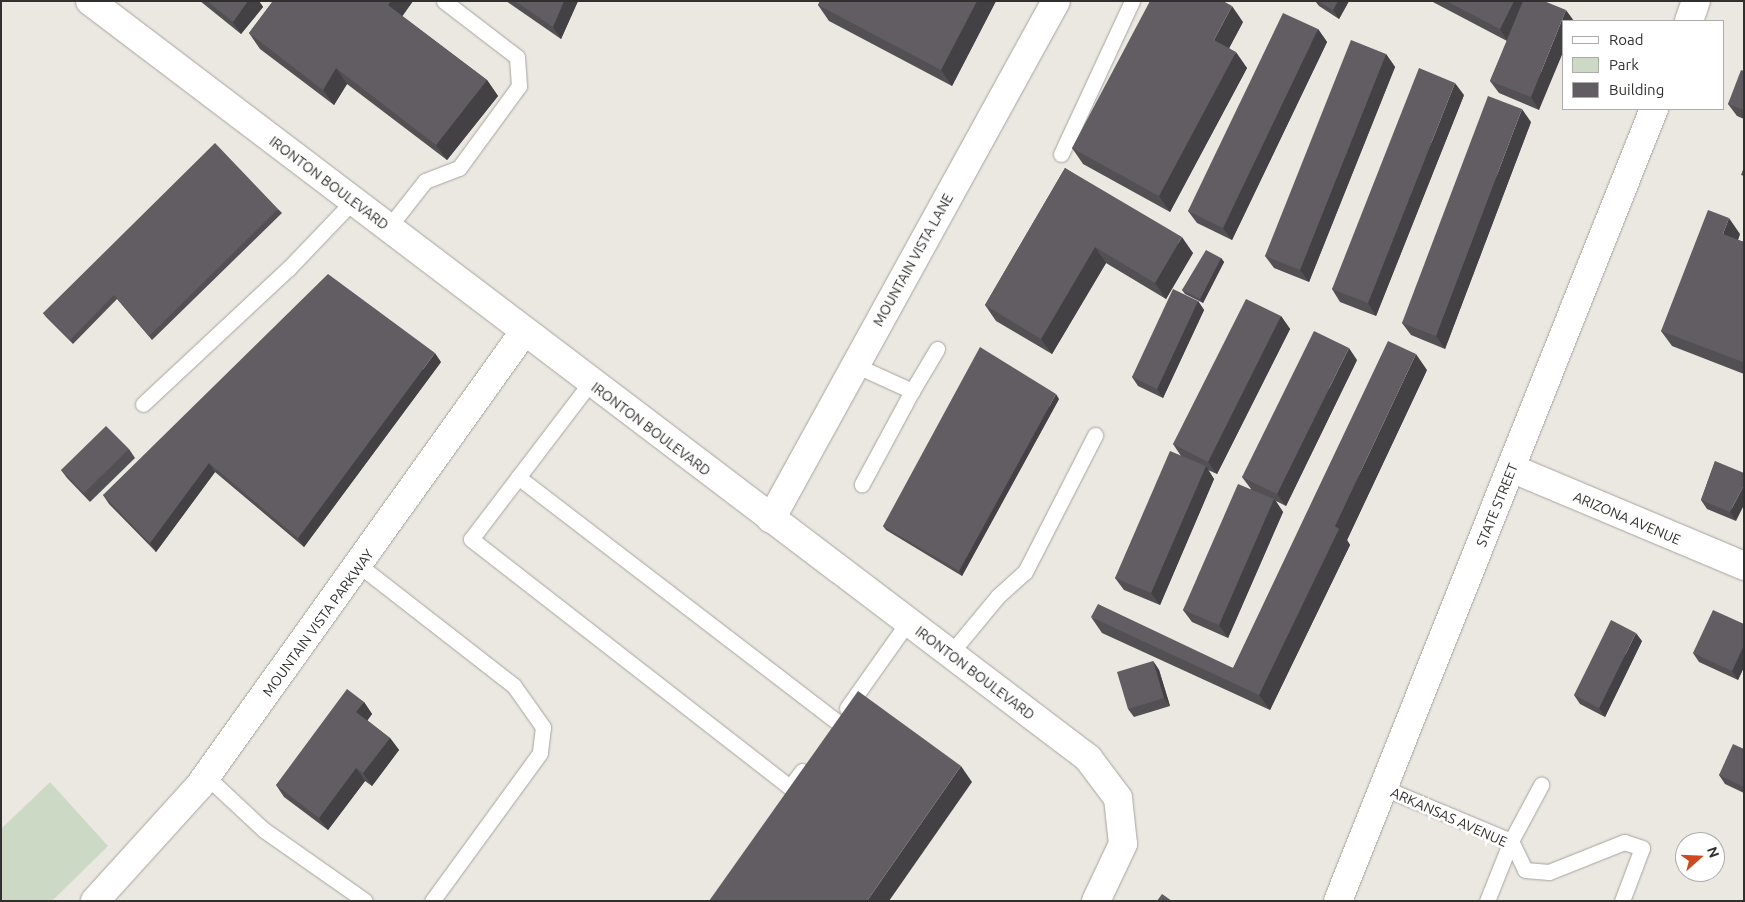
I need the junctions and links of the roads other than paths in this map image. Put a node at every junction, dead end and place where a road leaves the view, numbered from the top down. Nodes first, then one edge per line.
1 (90, 1) edge
2 (444, 1) edge
3 (1056, 1) edge
4 (1132, 1) edge
5 (1696, 1) edge
6 (1689, 20) edge
7 (1654, 110) edge
8 (1061, 154) dead end
9 (353, 201) junction
10 (388, 228) junction
11 (524, 332) junction
12 (936, 349) dead end
13 (854, 365) junction
14 (590, 383) junction
15 (912, 391) junction
16 (143, 404) dead end
17 (1095, 436) dead end
18 (1512, 468) junction
19 (518, 478) junction
20 (862, 484) dead end
21 (770, 519) junction
22 (360, 566) junction
23 (1744, 566) edge
24 (908, 622) junction
25 (950, 654) junction
26 (837, 722) junction
27 (827, 736) edge
28 (811, 758) edge
29 (206, 776) junction
30 (1540, 785) dead end
31 (1384, 788) junction
32 (1511, 841) junction
33 (95, 901) edge
34 (365, 901) edge
35 (432, 901) edge
36 (1096, 901) edge
37 (1338, 901) edge
38 (1487, 901) edge
39 (1622, 901) edge

1 - 9 street, IRONTON BOULEVARD
2 - 10 lane
3 - 13 street, MOUNTAIN VISTA LANE
4 - 8 lane
5 - 6 street
7 - 18 street, STATE STREET
9 - 10 street, IRONTON BOULEVARD
9 - 16 lane
10 - 11 street, IRONTON BOULEVARD
11 - 14 street, IRONTON BOULEVARD
11 - 22 street, MOUNTAIN VISTA PARKWAY
12 - 15 lane
13 - 15 lane
13 - 21 street, MOUNTAIN VISTA LANE
14 - 19 lane
14 - 21 street, IRONTON BOULEVARD
15 - 20 lane
17 - 25 lane
18 - 23 street, ARIZONA AVENUE
18 - 31 street, STATE STREET
19 - 26 lane
19 - 28 lane
21 - 24 street, IRONTON BOULEVARD
22 - 29 street, MOUNTAIN VISTA PARKWAY
22 - 35 lane
24 - 25 street, IRONTON BOULEVARD
24 - 26 lane
25 - 36 street, IRONTON BOULEVARD
26 - 27 lane
29 - 33 street, MOUNTAIN VISTA PARKWAY
29 - 34 lane
30 - 32 lane
31 - 32 lane, ARKANSAS AVENUE
31 - 37 street, STATE STREET
32 - 38 lane
32 - 39 lane, ARKANSAS AVENUE

